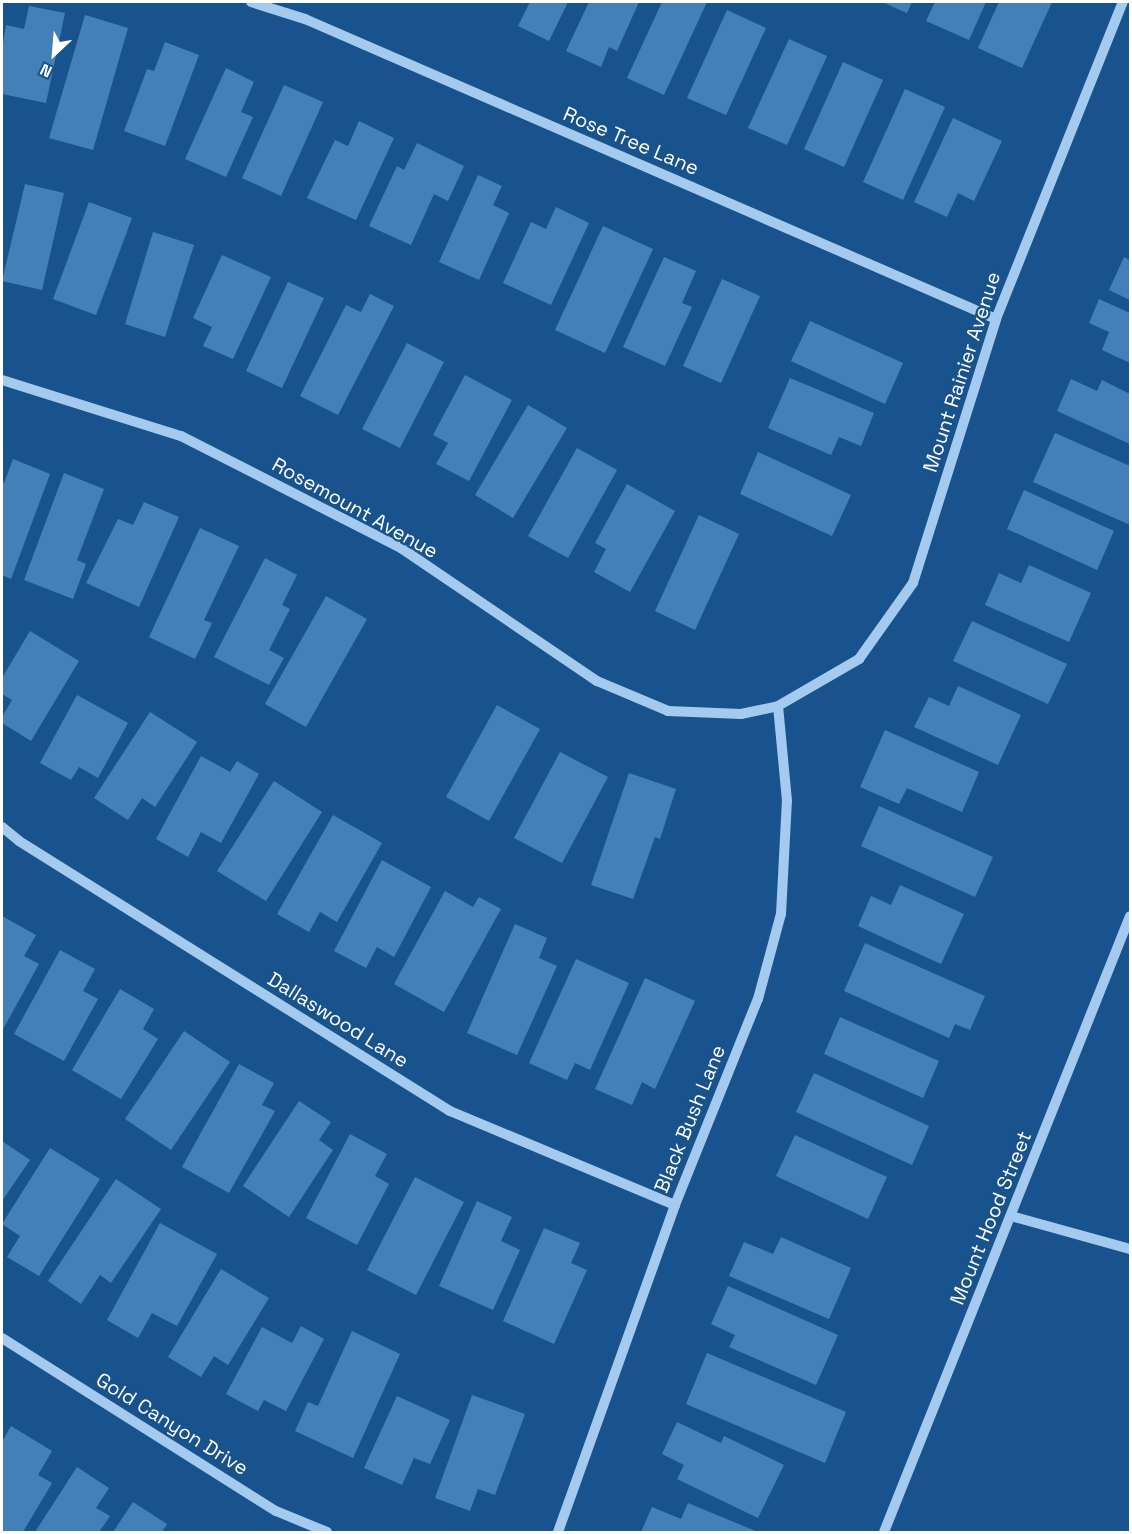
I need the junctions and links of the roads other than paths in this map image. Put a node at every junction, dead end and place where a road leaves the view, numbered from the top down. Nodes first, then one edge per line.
1 (251, 2) edge
2 (1123, 2) edge
3 (996, 319) junction
4 (2, 380) edge
5 (778, 706) junction
6 (2, 827) edge
7 (1131, 916) edge
8 (675, 1205) junction
9 (1011, 1216) junction
10 (1131, 1249) edge
11 (2, 1338) edge
12 (327, 1533) edge
13 (558, 1533) edge
14 (884, 1533) edge

1 - 3 street, Rose Tree Lane
2 - 3 street, Mount Rainier Avenue
3 - 5 street, Mount Rainier Avenue
4 - 5 street, Rosemount Avenue
5 - 8 street, Black Bush Lane
6 - 8 street, Dallaswood Lane
7 - 9 street, Mount Hood Street
8 - 13 street, Black Bush Lane
9 - 10 street
9 - 14 street, Mount Hood Street
11 - 12 street, Gold Canyon Drive

